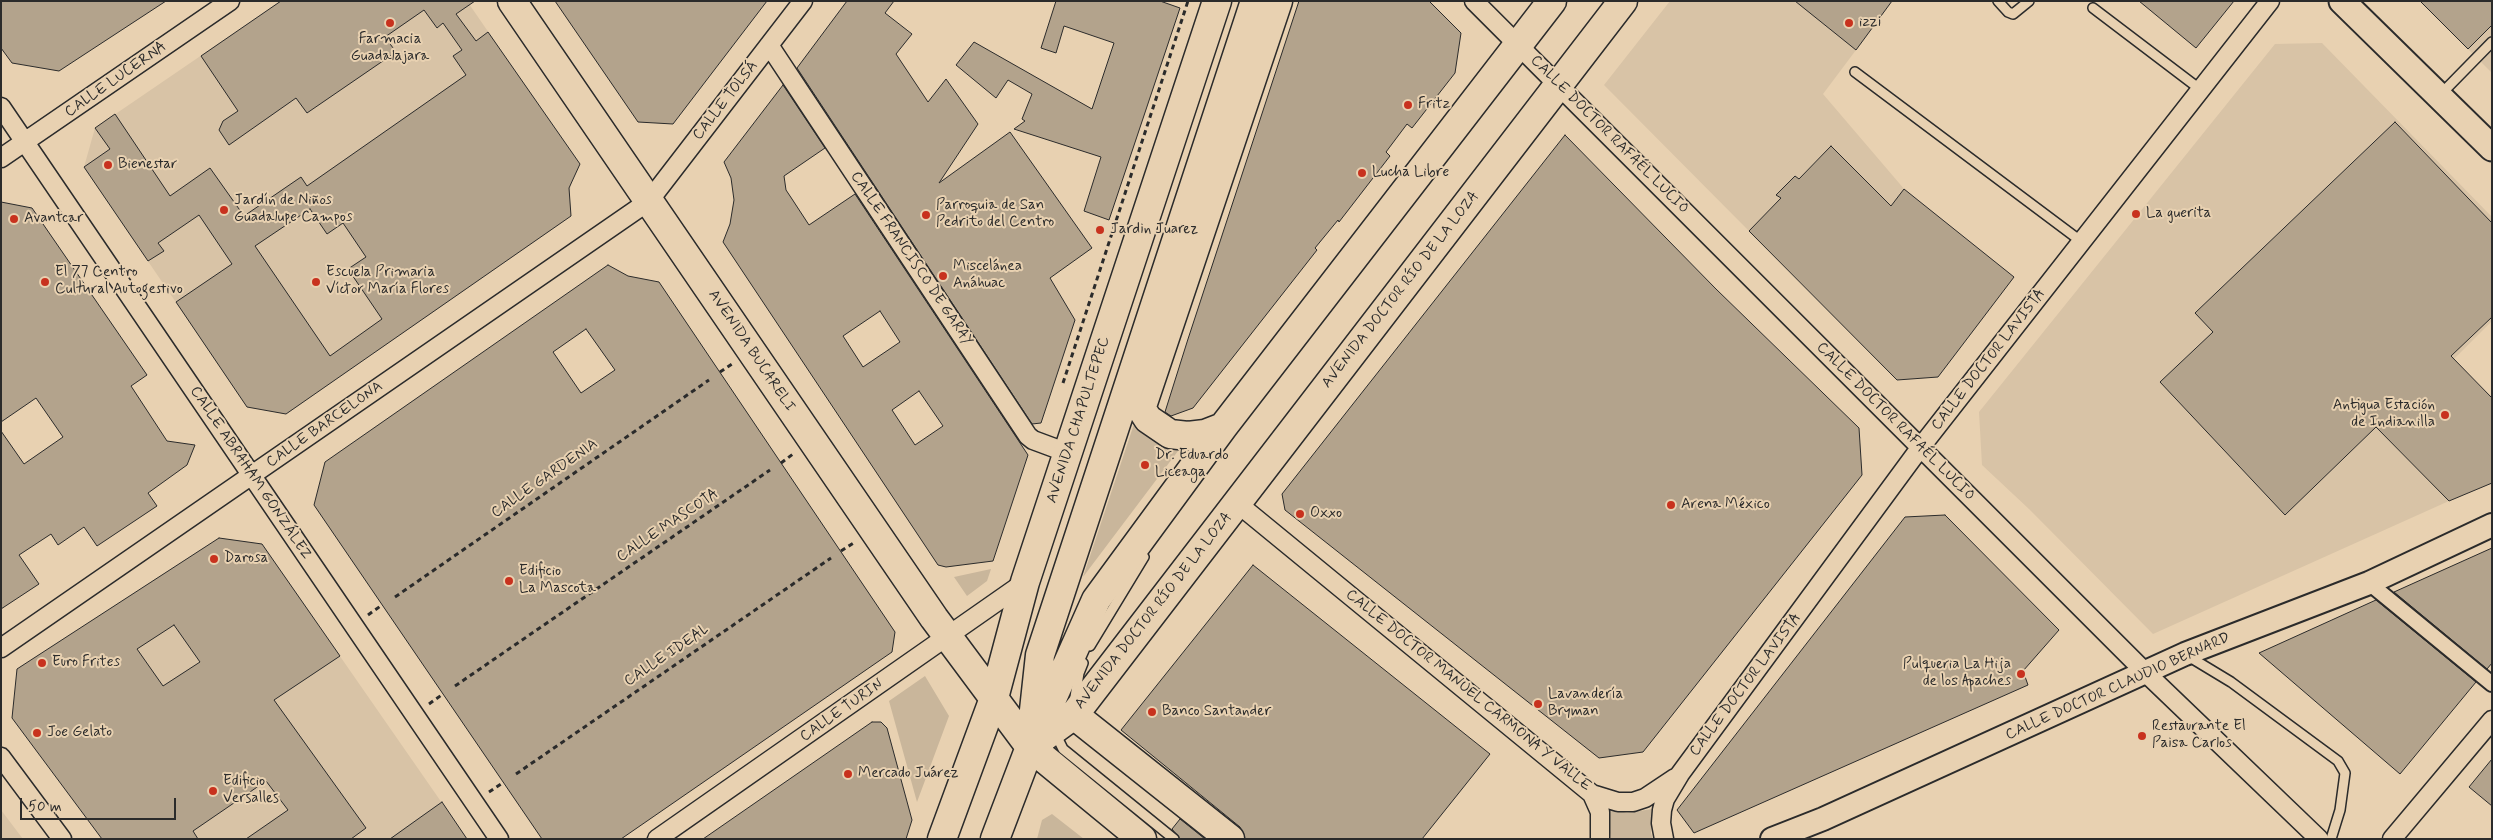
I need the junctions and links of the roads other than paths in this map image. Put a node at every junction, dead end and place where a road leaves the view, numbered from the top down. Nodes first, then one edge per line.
1 (230, 1) edge
2 (512, 1) edge
3 (803, 1) edge
4 (1217, 1) edge
5 (1255, 1) edge
6 (1265, 1) edge
7 (1278, 1) edge
8 (1474, 1) edge
9 (1552, 1) edge
10 (1623, 1) edge
11 (1998, 1) edge
12 (2029, 1) edge
13 (2270, 1) edge
14 (2342, 1) edge
15 (2093, 8) dead end
16 (2492, 42) edge
17 (769, 45) junction
18 (1518, 45) junction
19 (1855, 72) dead end
20 (1559, 84) junction
21 (2201, 90) junction
22 (2439, 96) junction
23 (1, 106) edge
24 (25, 142) junction
25 (2492, 148) edge
26 (1, 158) edge
27 (649, 201) junction
28 (2082, 242) junction
29 (1134, 397) junction
30 (1223, 427) junction
31 (1920, 448) junction
32 (1068, 453) junction
33 (252, 475) junction
34 (1237, 503) junction
35 (2492, 525) edge
36 (1162, 526) dead end
37 (1147, 551) dead end
38 (1025, 582) junction
39 (2369, 583) junction
40 (1064, 615) dead end
41 (948, 638) junction
42 (1, 648) edge
43 (2185, 654) junction
44 (2146, 674) junction
45 (2492, 684) edge
46 (994, 698) junction
47 (1056, 710) junction
48 (2492, 720) edge
49 (1096, 746) dead end
50 (1030, 747) junction
51 (1, 757) edge
52 (1680, 774) junction
53 (1592, 794) junction
54 (62, 839) edge
55 (499, 839) edge
56 (657, 839) edge
57 (942, 839) edge
58 (995, 839) edge
59 (1142, 839) edge
60 (1174, 839) edge
61 (1230, 839) edge
62 (1600, 839) edge
63 (1664, 839) edge
64 (1772, 839) edge
65 (2318, 839) edge
66 (2331, 839) edge
67 (2392, 839) edge

1 - 24 street, CALLE LUCERNA
2 - 27 main road, AVENIDA BUCARELI
3 - 17 street, CALLE TOLSÁ
4 - 32 main road, AVENIDA CHAPULTEPEC
5 - 29 main road
6 - 29 lane
7 - 29 main road
8 - 18 street, CALLE DOCTOR RAFAÉL LUCIO
9 - 18 main road, AVENIDA DOCTOR RÍO DE LA LOZA
10 - 20 main road, AVENIDA DOCTOR RÍO DE LA LOZA
11 - 12 lane
13 - 21 street, CALLE DOCTOR LAVISTA
14 - 22 main road
15 - 21 lane
16 - 22 lane
17 - 27 street, CALLE TOLSÁ
17 - 32 street, CALLE FRANCISCO DE GARAY
18 - 20 street, CALLE DOCTOR RAFAÉL LUCIO
18 - 30 main road, AVENIDA DOCTOR RÍO DE LA LOZA
19 - 28 lane
20 - 31 street, CALLE DOCTOR RAFAÉL LUCIO
20 - 34 main road, AVENIDA DOCTOR RÍO DE LA LOZA
21 - 28 street, CALLE DOCTOR LAVISTA
22 - 25 main road
23 - 24 street, CALLE ABRAHAM GONZÁLEZ
24 - 26 street, CALLE LUCERNA
24 - 33 street, CALLE ABRAHAM GONZÁLEZ
27 - 33 street, CALLE BARCELONA
27 - 41 main road, AVENIDA BUCARELI
28 - 31 street, CALLE DOCTOR LAVISTA
29 - 30 main road
29 - 40 lane
29 - 50 main road
30 - 36 lane
30 - 47 main road, AVENIDA DOCTOR RÍO DE LA LOZA
31 - 44 street, CALLE DOCTOR RAFAÉL LUCIO
31 - 52 street, CALLE DOCTOR LAVISTA
32 - 38 main road, AVENIDA CHAPULTEPEC
33 - 42 street, CALLE BARCELONA
33 - 55 street, CALLE ABRAHAM GONZÁLEZ
34 - 47 main road, AVENIDA DOCTOR RÍO DE LA LOZA
34 - 53 street, CALLE DOCTOR MANUEL CARMONA Y VALLE
35 - 39 street, CALLE DOCTOR CLAUDIO BERNARD
37 - 47 lane
38 - 41 street, CALLE TURIN
38 - 46 main road, AVENIDA CHAPULTEPEC
39 - 43 street, CALLE DOCTOR CLAUDIO BERNARD
39 - 45 street
41 - 46 main road, AVENIDA BUCARELI
41 - 56 street, CALLE TURIN
43 - 44 street, CALLE DOCTOR CLAUDIO BERNARD
43 - 66 lane
44 - 64 street, CALLE DOCTOR CLAUDIO BERNARD
44 - 65 street, CALLE DOCTOR RAFAÉL LUCIO
46 - 50 main road, AVENIDA BUCARELI
46 - 57 main road, AVENIDA CHAPULTEPEC
47 - 49 lane
47 - 50 main road, AVENIDA DOCTOR RÍO DE LA LOZA
47 - 60 lane
47 - 61 main road
48 - 67 street
50 - 58 main road
50 - 59 main road, AVENIDA BUCARELI
51 - 54 street
52 - 53 street, CALLE DOCTOR MANUEL CARMONA Y VALLE
52 - 63 street
53 - 62 street

